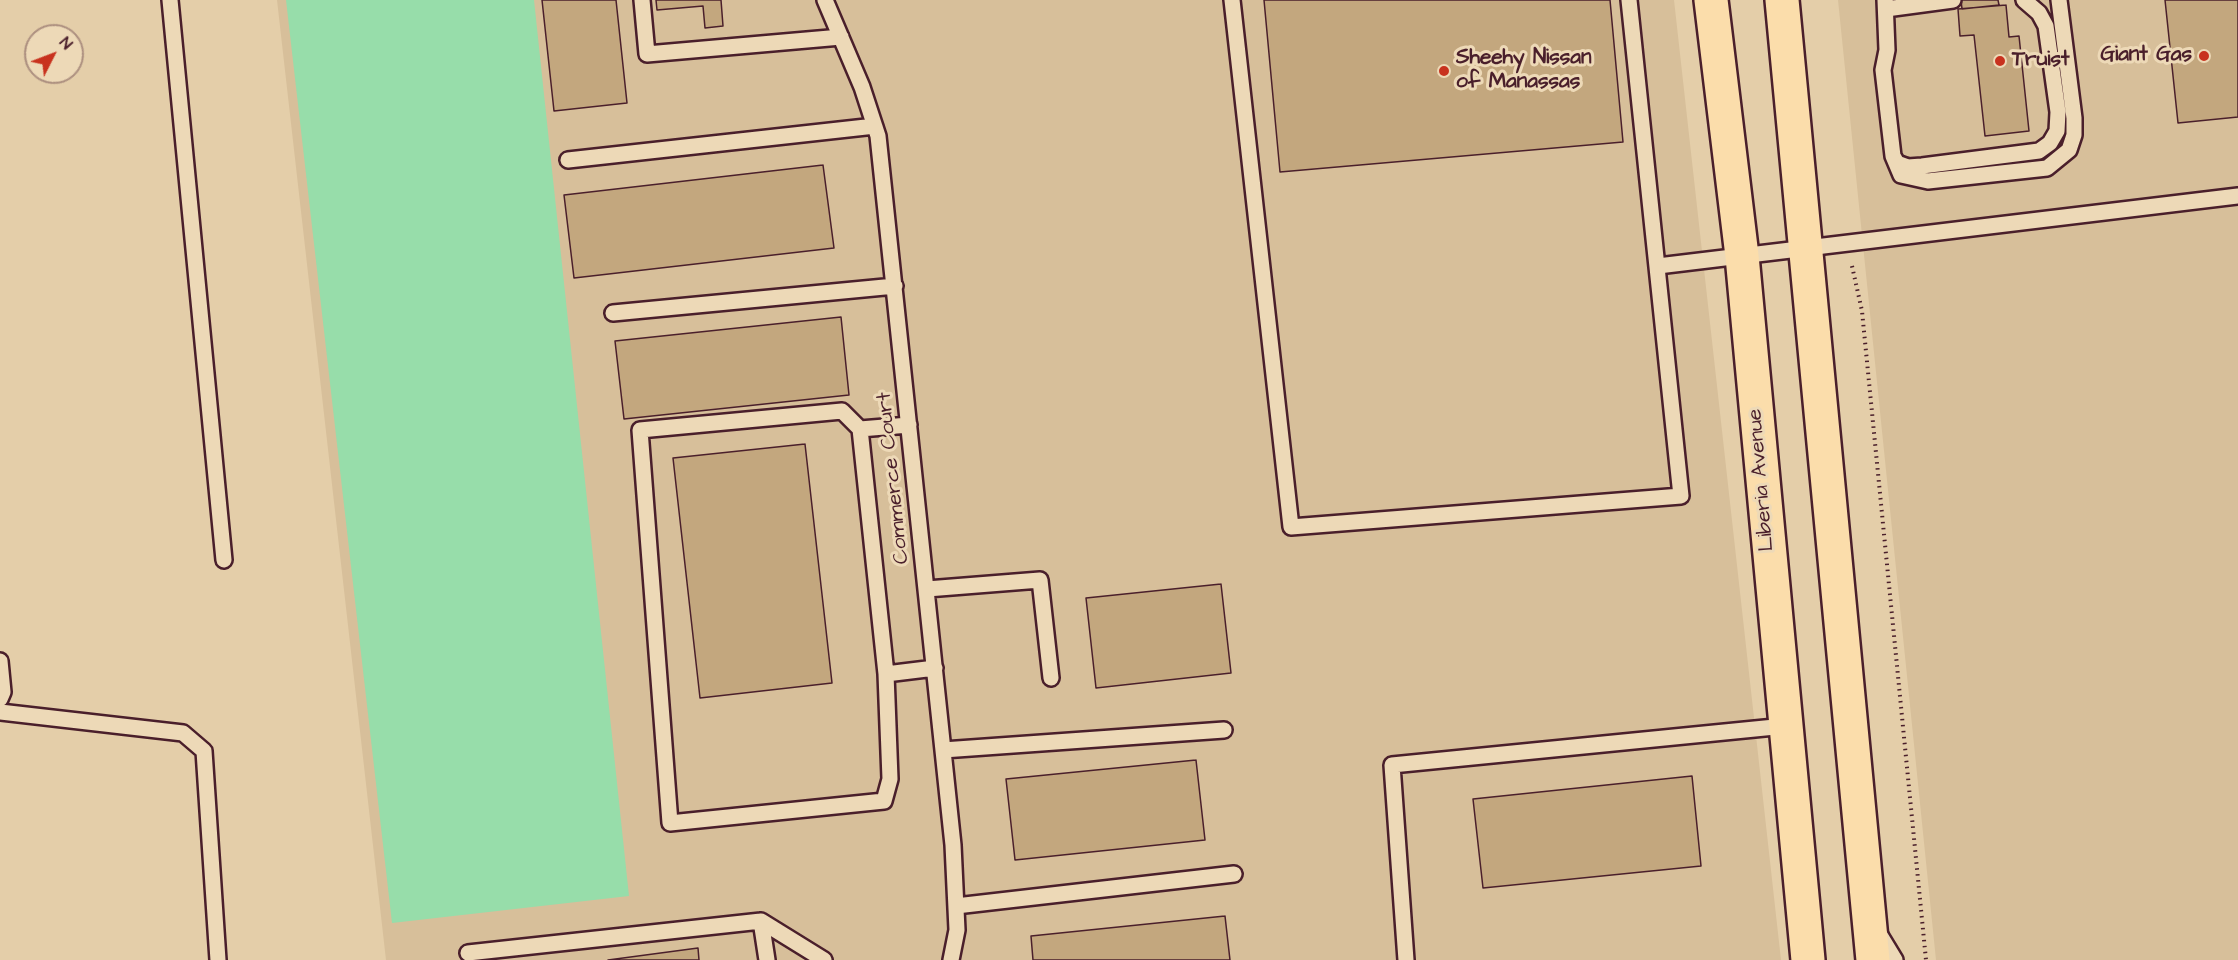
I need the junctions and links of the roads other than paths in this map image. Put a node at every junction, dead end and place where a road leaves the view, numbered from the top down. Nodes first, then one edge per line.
1 (170, 0) edge
2 (642, 0) edge
3 (825, 0) edge
4 (1232, 0) edge
5 (1629, 0) edge
6 (1711, 0) edge
7 (1782, 0) edge
8 (1953, 0) edge
9 (2024, 0) edge
10 (2060, 0) edge
11 (1885, 4) edge
12 (841, 37) junction
13 (875, 126) junction
14 (1893, 156) junction
15 (568, 160) dead end
16 (2238, 196) edge
17 (1804, 248) junction
18 (1742, 256) junction
19 (1658, 266) junction
20 (894, 286) junction
21 (613, 313) dead end
22 (909, 425) junction
23 (860, 429) junction
24 (224, 560) dead end
25 (927, 589) junction
26 (0, 661) edge
27 (935, 668) junction
28 (886, 674) junction
29 (1051, 678) dead end
30 (0, 699) edge
31 (0, 711) edge
32 (1785, 726) junction
33 (1224, 730) dead end
34 (943, 750) junction
35 (1234, 874) dead end
36 (956, 906) junction
37 (1869, 918) junction
38 (761, 921) junction
39 (468, 953) dead end
40 (218, 960) edge
41 (766, 960) edge
42 (824, 960) edge
43 (951, 960) edge
44 (1406, 960) edge
45 (1808, 960) edge
46 (1873, 960) edge
47 (1895, 960) edge

1 - 24 lane
2 - 12 lane
3 - 12 lane, Commerce Court
4 - 19 lane
5 - 19 lane
6 - 18 highway, Liberia Avenue
7 - 17 highway
8 - 11 lane
9 - 14 lane
10 - 14 lane
11 - 14 lane
12 - 13 lane, Commerce Court
13 - 15 lane
13 - 20 lane, Commerce Court
16 - 17 lane
17 - 18 lane
17 - 37 highway
18 - 19 lane
18 - 32 highway, Liberia Avenue
20 - 21 lane
20 - 22 lane, Commerce Court
22 - 23 lane
22 - 25 lane, Commerce Court
23 - 28 lane
23 - 28 lane
25 - 27 lane, Commerce Court
25 - 29 lane
26 - 30 lane
27 - 28 lane
27 - 34 lane, Commerce Court
31 - 40 lane
32 - 44 lane
32 - 45 highway, Liberia Avenue
33 - 34 lane
34 - 36 lane, Commerce Court
35 - 36 lane
36 - 43 lane, Commerce Court
37 - 46 highway
37 - 47 lane
38 - 39 lane
38 - 41 lane
38 - 42 lane

